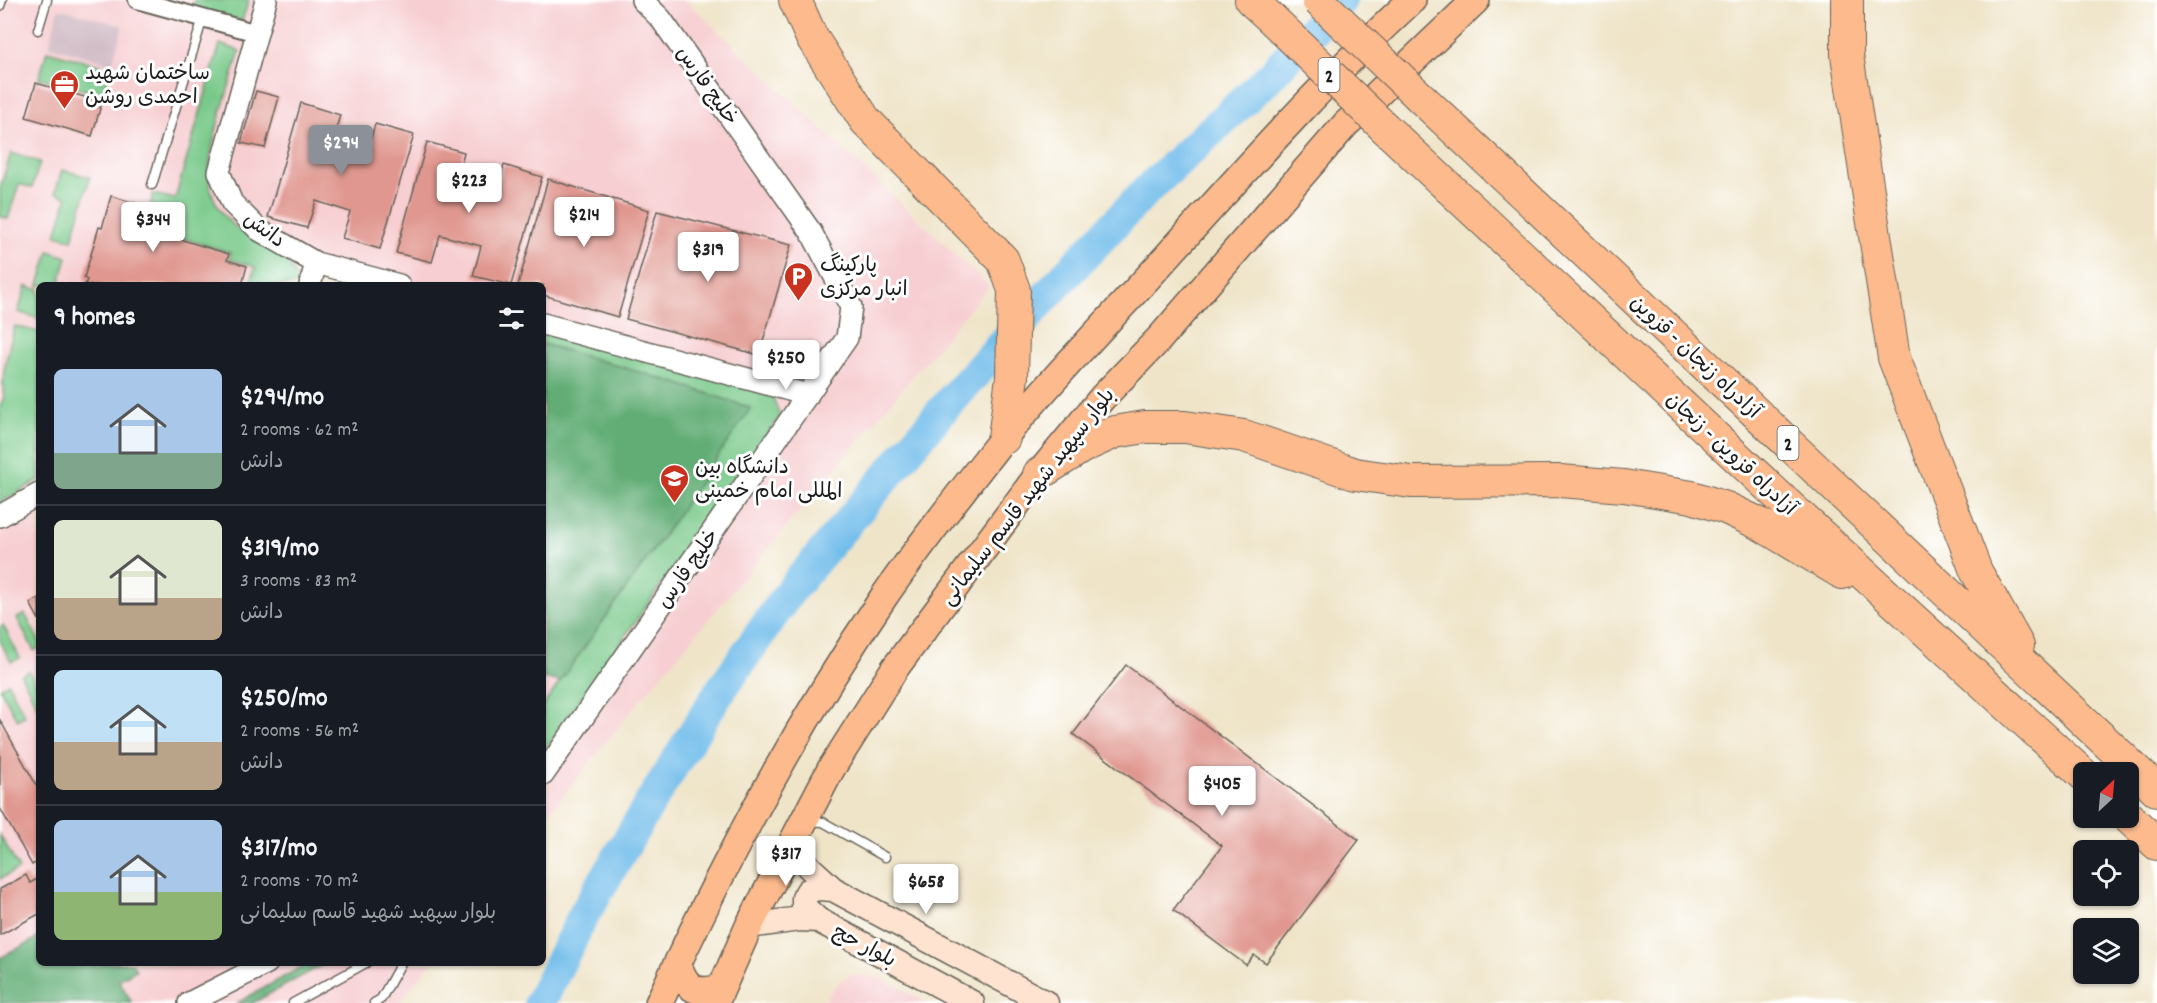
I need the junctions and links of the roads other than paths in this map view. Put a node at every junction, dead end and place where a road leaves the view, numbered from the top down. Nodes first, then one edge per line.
1 (2, 0) edge
2 (47, 0) edge
3 (137, 0) edge
4 (266, 0) edge
5 (642, 0) edge
6 (795, 0) edge
7 (1251, 0) edge
8 (1318, 0) edge
9 (1412, 0) edge
10 (1476, 0) edge
11 (1847, 0) edge
12 (0, 6) edge
13 (203, 18) junction
14 (38, 30) dead end
15 (257, 33) junction
16 (152, 185) dead end
17 (316, 263) junction
18 (311, 282) edge
19 (388, 282) edge
20 (546, 325) edge
21 (808, 395) junction
22 (1004, 438) junction
23 (1039, 474) junction
24 (36, 496) edge
25 (0, 516) edge
26 (1900, 607) junction
27 (2033, 673) junction
28 (2073, 765) edge
29 (546, 772) edge
30 (2157, 790) edge
31 (2139, 827) edge
32 (796, 834) junction
33 (2157, 844) edge
34 (885, 857) dead end
35 (833, 889) junction
36 (818, 920) junction
37 (749, 926) junction
38 (678, 965) junction
39 (261, 966) edge
40 (361, 966) edge
41 (399, 966) edge
42 (718, 995) edge
43 (189, 1003) edge
44 (293, 1003) edge
45 (374, 1003) edge
46 (659, 1003) edge
47 (972, 1003) edge
48 (1046, 1003) edge

1 - 12 lane
2 - 14 lane
3 - 13 street
4 - 15 street, دانش
5 - 21 street, خلیج فارس
6 - 22 highway
7 - 26 highway, آزادراه قزوین - زنجان / 2, bridge
8 - 27 highway, آزادراه زنجان - قزوین / 2, bridge
9 - 22 main road
10 - 23 main road, بلوار سپهبد شهید قاسم سلیمانی
11 - 27 highway
13 - 15 street
13 - 16 lane
15 - 17 street, دانش
17 - 18 street
17 - 19 street, دانش
20 - 21 street
21 - 29 street, خلیج فارس
22 - 38 main road
23 - 26 highway
23 - 32 main road, بلوار سپهبد شهید قاسم سلیمانی
24 - 25 street
26 - 28 highway, آزادراه قزوین - زنجان / 2
27 - 30 highway, آزادراه زنجان - قزوین / 2
31 - 33 highway
32 - 34 lane
32 - 35 main road, بلوار حج
32 - 37 main road, بلوار سپهبد شهید قاسم سلیمانی
35 - 36 main road
35 - 48 main road, بلوار حج
36 - 37 main road, بلوار حج
36 - 47 main road, بلوار حج
37 - 42 main road, بلوار سپهبد شهید قاسم سلیمانی
38 - 42 main road
38 - 46 main road
39 - 43 street
40 - 44 lane
41 - 45 lane

